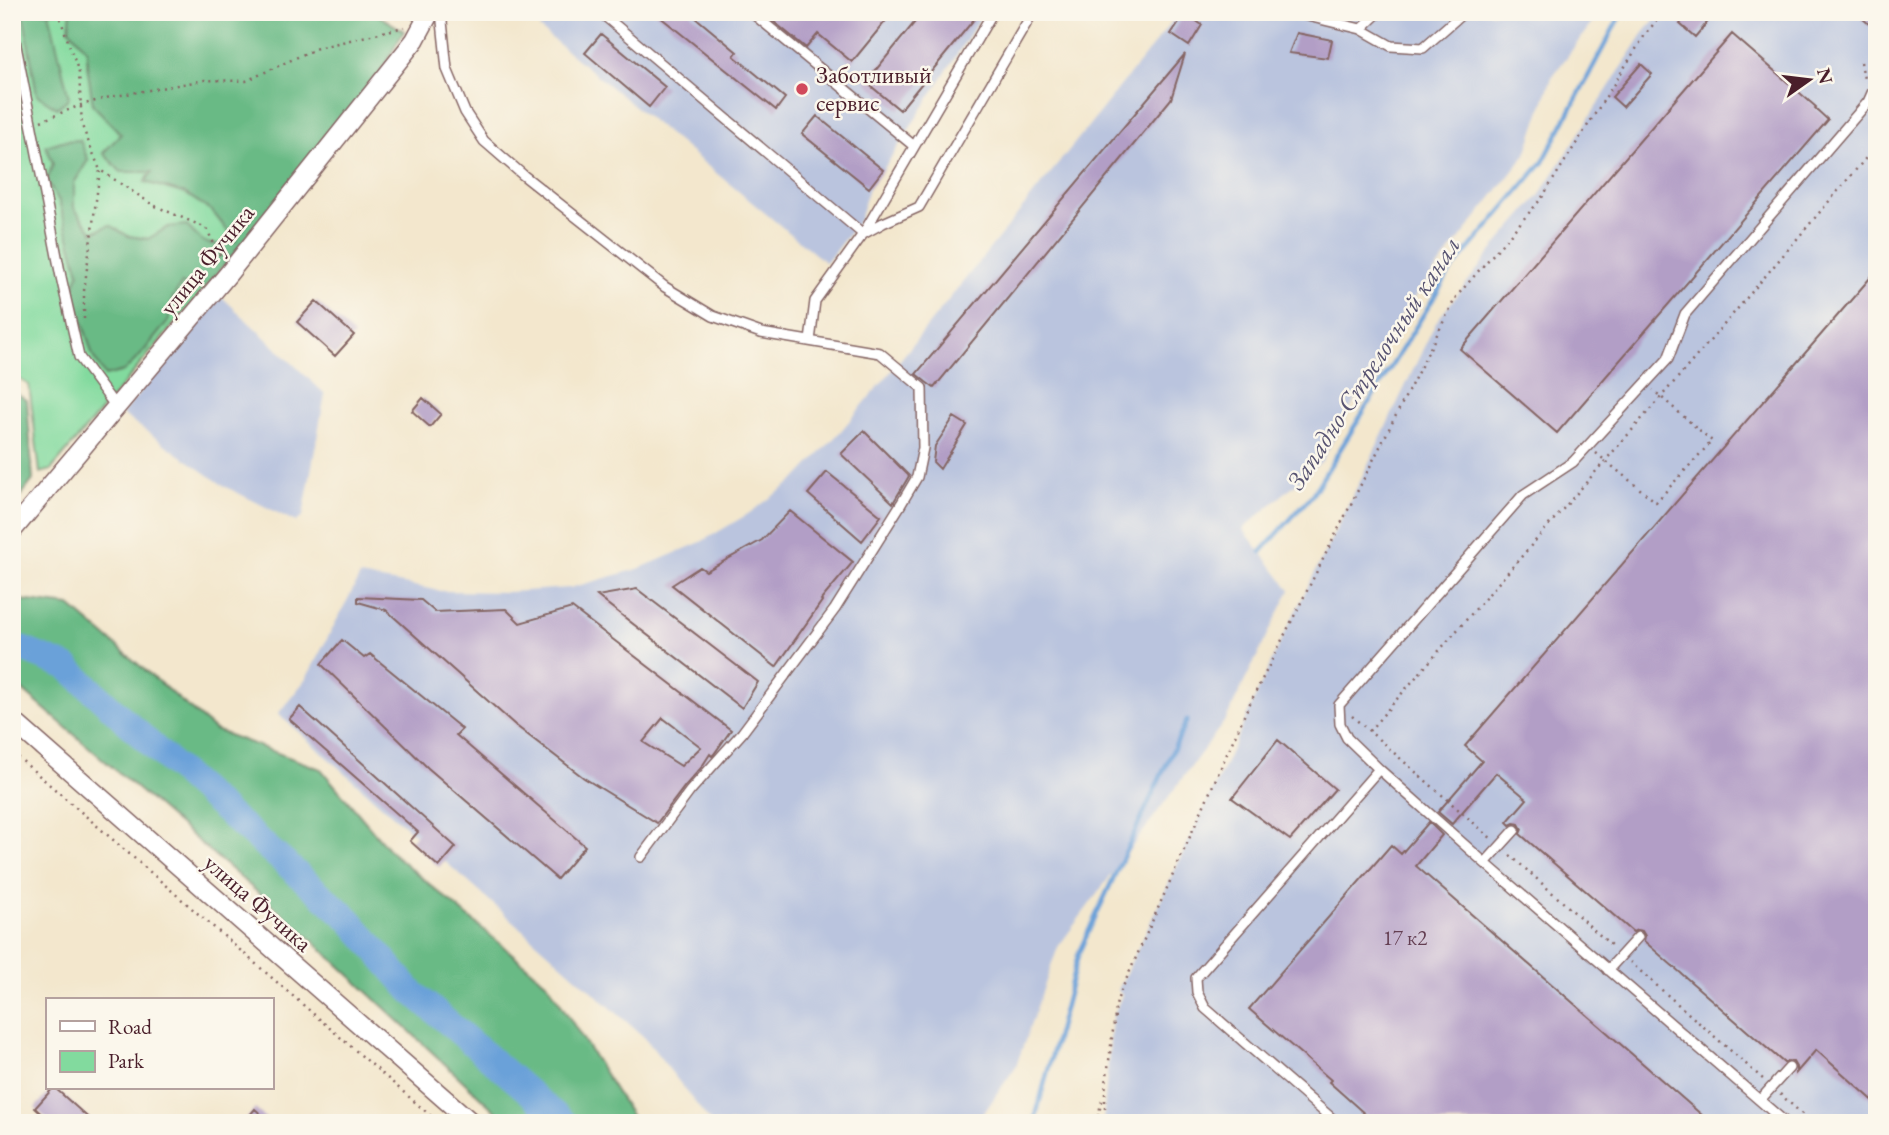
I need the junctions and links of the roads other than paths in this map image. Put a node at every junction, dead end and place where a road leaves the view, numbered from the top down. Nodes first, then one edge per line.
1 (600, 12) edge
2 (751, 12) edge
3 (993, 12) edge
4 (1033, 12) edge
5 (1291, 12) edge
6 (1379, 12) edge
7 (1464, 12) edge
8 (427, 15) edge
9 (12, 25) edge
10 (1360, 29) junction
11 (1877, 82) edge
12 (914, 146) junction
13 (863, 234) junction
14 (810, 341) junction
15 (116, 407) junction
16 (12, 531) edge
17 (12, 720) edge
18 (1379, 769) junction
19 (1515, 830) dead end
20 (641, 857) dead end
21 (1485, 863) junction
22 (1638, 937) dead end
23 (1608, 970) junction
24 (1789, 1068) dead end
25 (1760, 1100) junction
26 (472, 1123) edge
27 (1338, 1123) edge
28 (1786, 1123) edge

1 - 13 lane
2 - 12 lane
3 - 12 lane
4 - 13 lane
5 - 10 lane
6 - 10 lane
7 - 10 lane
8 - 14 lane
8 - 15 street, улица Фучика
9 - 15 lane
11 - 18 lane
12 - 13 lane
13 - 14 lane
14 - 20 lane
15 - 16 street, улица Фучика
17 - 26 street, улица Фучика
18 - 21 lane
18 - 27 lane
19 - 21 lane
21 - 23 lane
22 - 23 lane
23 - 25 lane
24 - 25 lane
25 - 28 lane

